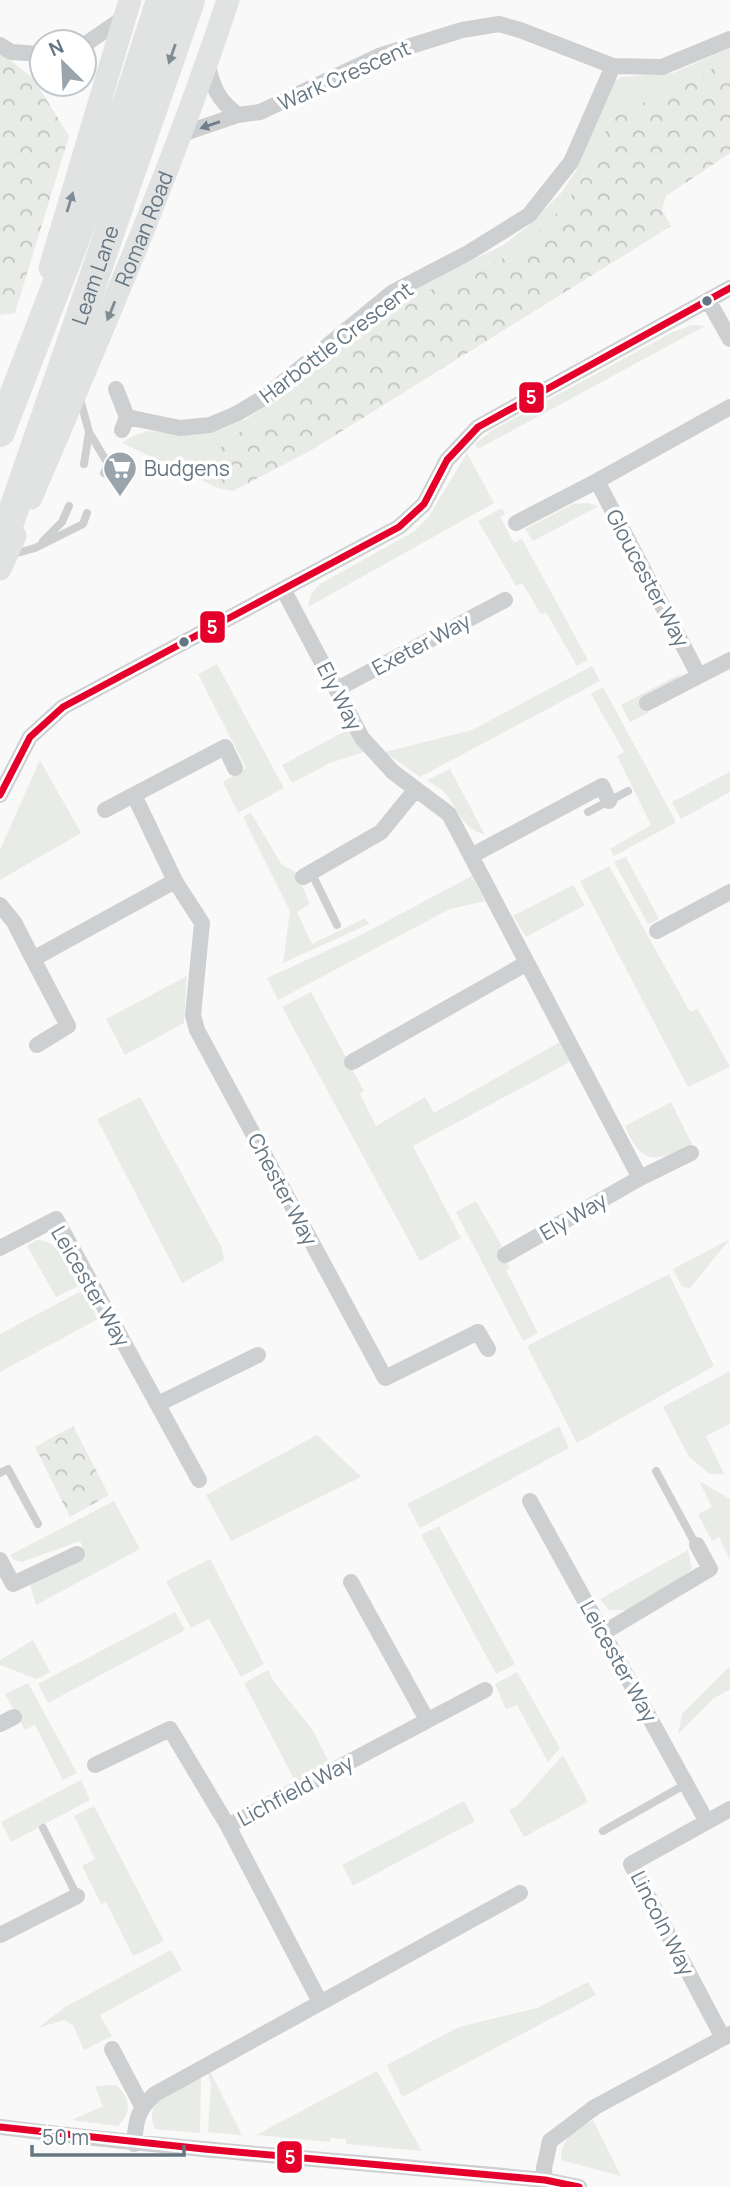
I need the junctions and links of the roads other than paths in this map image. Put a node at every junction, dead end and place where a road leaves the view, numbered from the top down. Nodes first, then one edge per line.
1 (161, 0) edge
2 (190, 0) edge
3 (228, 0) edge
4 (121, 15) edge
5 (98, 34) edge
6 (730, 39) edge
7 (0, 45) edge
8 (28, 53) edge
9 (207, 64) junction
10 (613, 66) junction
11 (238, 116) junction
12 (181, 134) junction
13 (730, 288) edge
14 (708, 300) junction
15 (74, 338) junction
16 (730, 340) edge
17 (116, 389) dead end
18 (77, 390) junction
19 (730, 407) edge
20 (0, 432) edge
21 (89, 432) junction
22 (84, 464) dead end
23 (104, 473) dead end
24 (597, 481) junction
25 (69, 506) dead end
26 (87, 513) dead end
27 (516, 523) dead end
28 (35, 548) junction
29 (2, 558) edge
30 (282, 589) junction
31 (505, 600) dead end
32 (730, 660) edge
33 (699, 676) junction
34 (337, 689) junction
35 (648, 703) dead end
36 (236, 768) dead end
37 (416, 789) junction
38 (628, 791) dead end
39 (0, 795) edge
40 (134, 795) junction
41 (609, 801) junction
42 (106, 810) dead end
43 (589, 812) dead end
44 (471, 856) junction
45 (307, 875) joint
46 (175, 881) junction
47 (730, 892) edge
48 (0, 905) edge
49 (338, 925) dead end
50 (657, 931) dead end
51 (33, 959) junction
52 (527, 963) junction
53 (37, 1045) dead end
54 (352, 1062) dead end
55 (691, 1153) dead end
56 (640, 1178) junction
57 (0, 1248) edge
58 (505, 1255) dead end
59 (488, 1349) dead end
60 (257, 1355) dead end
61 (158, 1404) junction
62 (656, 1471) dead end
63 (0, 1473) edge
64 (199, 1480) dead end
65 (530, 1501) dead end
66 (38, 1524) dead end
67 (696, 1545) joint
68 (78, 1554) dead end
69 (0, 1560) edge
70 (351, 1582) dead end
71 (603, 1633) junction
72 (485, 1690) dead end
73 (427, 1720) junction
74 (95, 1765) dead end
75 (687, 1784) junction
76 (730, 1809) edge
77 (707, 1822) junction
78 (228, 1826) junction
79 (43, 1828) dead end
80 (603, 1831) dead end
81 (520, 1893) dead end
82 (77, 1896) joint
83 (0, 1935) edge
84 (320, 2003) junction
85 (727, 2036) edge
86 (112, 2049) dead end
87 (142, 2106) junction
88 (0, 2127) edge
89 (134, 2144) junction
90 (545, 2180) junction
91 (579, 2187) edge

1 - 20 highway, Leam Lane
2 -> 15 highway, Leam Lane
3 - 9 main road, Roman Road
4 - 5 street
20 -> 4 main road
6 - 10 street, Wark Crescent
7 - 8 street
9 - 11 street
9 - 12 main road, Roman Road
10 - 11 street, Wark Crescent
10 - 17 street, Harbottle Crescent
11 -> 12 street, Wark Crescent
12 -> 18 main road, Roman Road
13 - 14 street
14 - 16 street
14 - 30 street
15 - 18 highway
15 - 29 highway, Leam Lane
18 - 21 lane
18 - 29 main road, Roman Road
19 - 24 street
21 - 22 lane
21 - 23 lane
24 - 27 street
24 - 33 street, Gloucester Way
25 - 28 lane
26 - 28 lane
28 - 29 lane
30 - 34 street, Ely Way
30 - 39 street
31 - 34 street, Exeter Way
32 - 33 street
33 - 35 street
34 - 37 street, Ely Way
36 - 40 street
37 - 44 street, Ely Way
37 - 45 street
38 - 41 lane
40 - 42 street
40 - 46 street, Chester Way
41 - 43 lane
41 - 44 street
44 - 52 street, Ely Way
45 - 49 lane
46 - 51 street
46 - 59 street, Chester Way
47 - 50 street
48 - 51 street
51 - 53 street
52 - 54 street
52 - 56 street, Ely Way
55 - 56 street, Ely Way
56 - 58 street, Ely Way
57 - 61 street, Leicester Way
60 - 61 street
61 - 64 street, Leicester Way
62 - 67 lane
63 - 66 lane
65 - 71 street, Leicester Way
67 - 71 street
68 - 69 street
70 - 73 street
71 - 75 street, Leicester Way
72 - 73 street, Lichfield Way
73 - 78 street, Lichfield Way
74 - 78 street
75 - 77 street, Leicester Way
75 - 80 lane
76 - 77 street, Lincoln Way
77 - 85 street, Lincoln Way
78 - 84 street, Lichfield Way
79 - 82 lane
81 - 84 street
82 - 83 street
84 - 87 street
85 - 90 street
86 - 87 street
87 - 89 street
88 - 89 street
89 - 90 street
90 - 91 street

